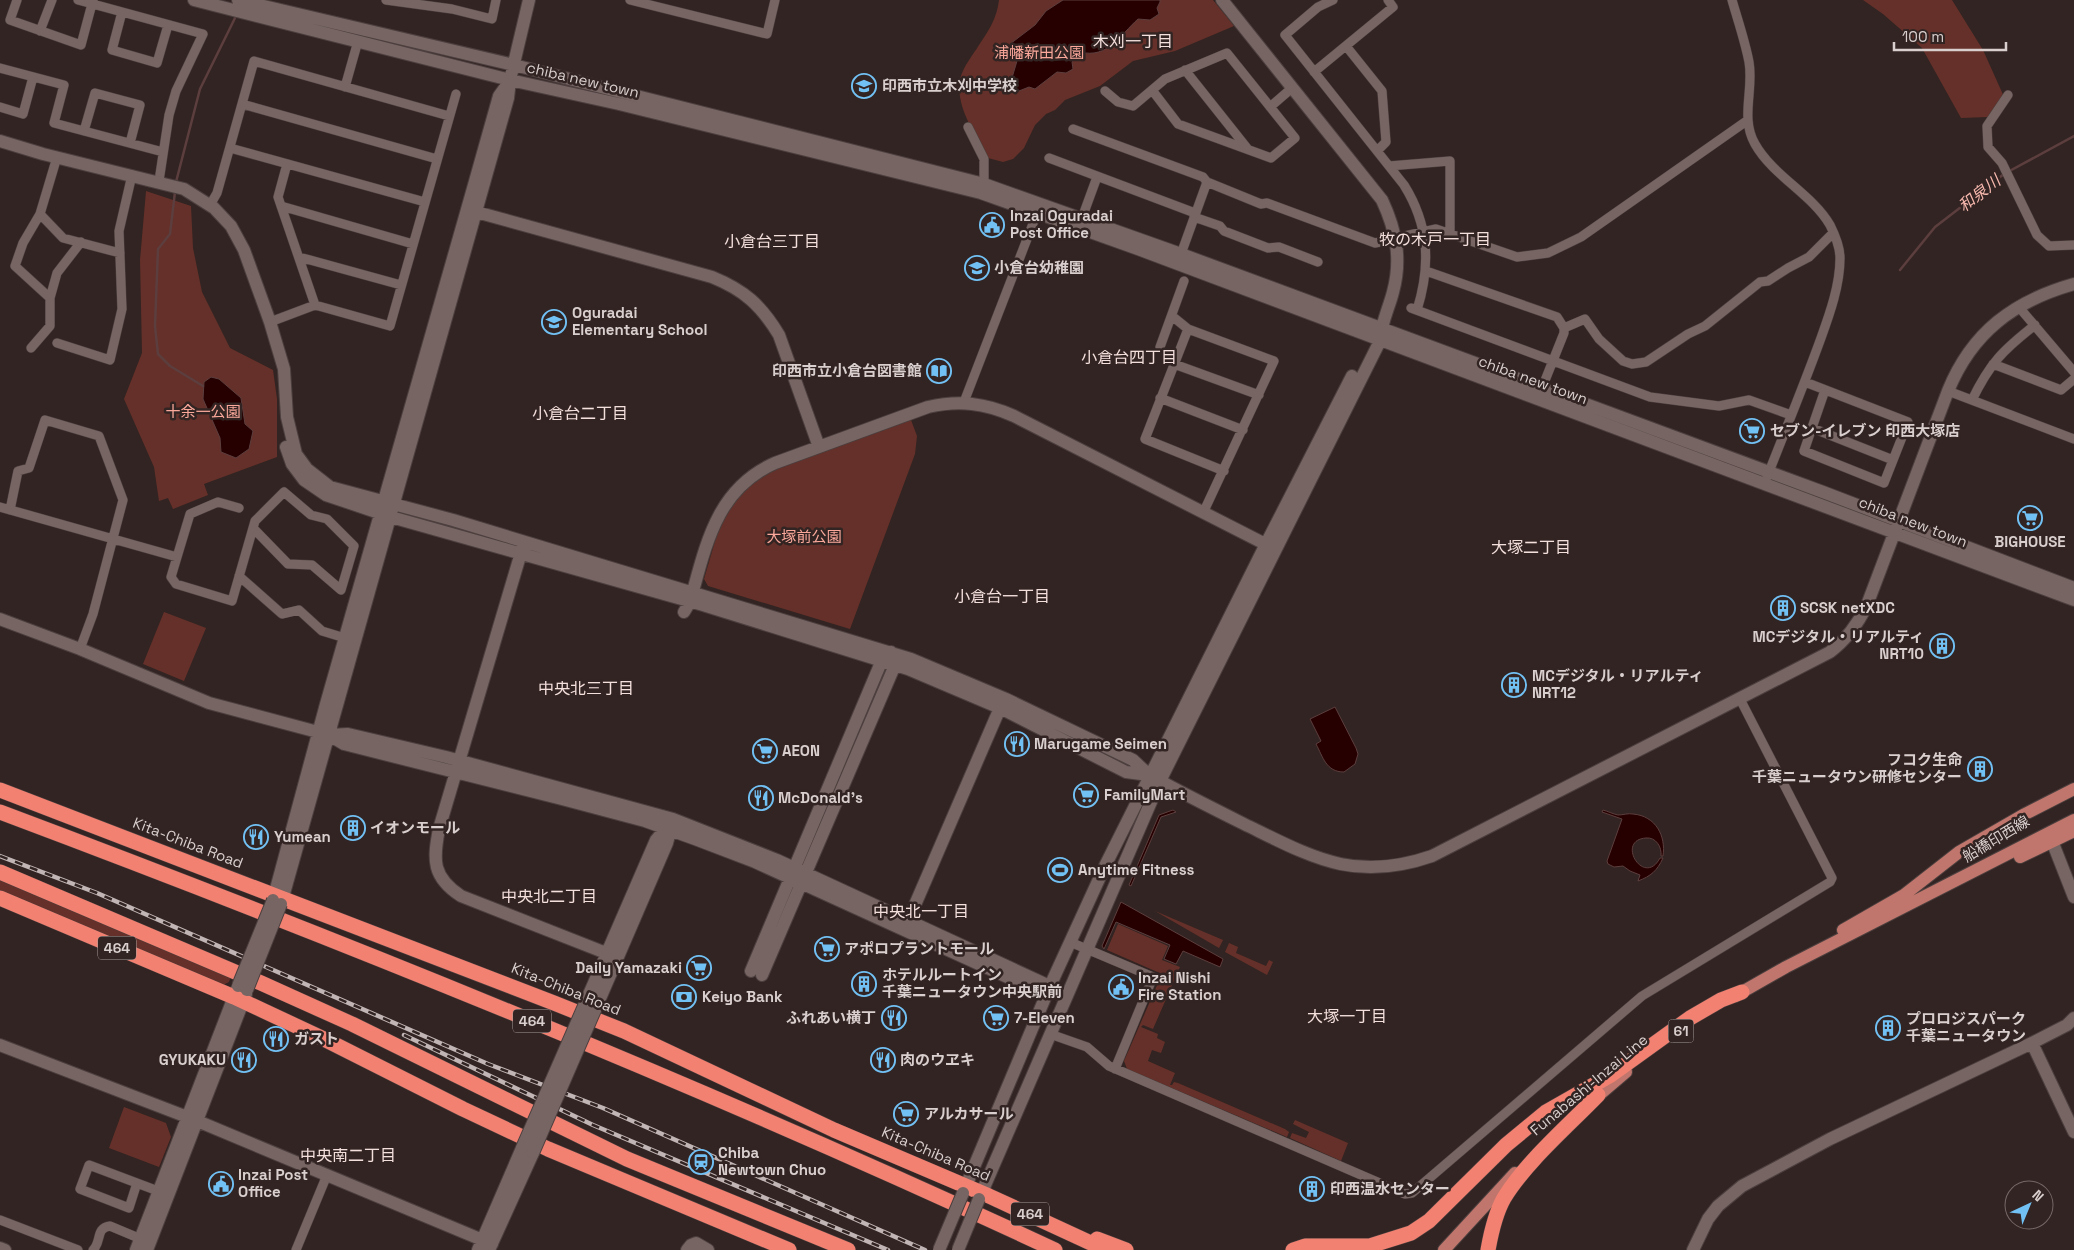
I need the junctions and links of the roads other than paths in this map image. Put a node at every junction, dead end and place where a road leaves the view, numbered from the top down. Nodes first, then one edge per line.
1 (16, 0) edge
2 (52, 0) edge
3 (78, 0) edge
4 (194, 0) edge
5 (238, 0) edge
6 (386, 0) edge
7 (496, 0) edge
8 (529, 0) edge
9 (630, 0) edge
10 (775, 0) edge
11 (1222, 0) edge
12 (1333, 0) edge
13 (1388, 0) edge
14 (1732, 0) edge
15 (92, 2) edge
16 (122, 12) junction
17 (168, 24) junction
18 (40, 31) junction
19 (358, 41) junction
20 (1346, 46) junction
21 (514, 65) junction
22 (0, 68) edge
23 (1185, 70) junction
24 (1314, 72) junction
25 (33, 77) junction
26 (510, 80) junction
27 (345, 86) junction
28 (1292, 88) junction
29 (1152, 90) junction
30 (1105, 91) dead end
31 (456, 94) dead end
32 (2008, 95) dead end
33 (242, 104) junction
34 (0, 107) edge
35 (1270, 107) junction
36 (450, 116) junction
37 (1748, 120) junction
38 (968, 127) dead end
39 (1073, 129) dead end
40 (84, 131) junction
41 (753, 131) junction
42 (0, 141) edge
43 (130, 143) junction
44 (230, 148) junction
45 (1248, 150) junction
46 (1377, 151) junction
47 (163, 152) junction
48 (57, 157) junction
49 (1049, 158) dead end
50 (437, 159) junction
51 (287, 164) junction
52 (1389, 166) junction
53 (132, 175) junction
54 (1097, 177) junction
55 (159, 181) junction
56 (1206, 182) junction
57 (983, 184) junction
58 (425, 202) junction
59 (210, 205) junction
60 (281, 206) junction
61 (1039, 208) junction
62 (472, 210) junction
63 (40, 214) junction
64 (1195, 215) junction
65 (1082, 218) junction
66 (1424, 232) junction
67 (1833, 233) junction
68 (1450, 234) junction
69 (1391, 239) junction
70 (81, 242) junction
71 (413, 244) junction
72 (2074, 245) edge
73 (120, 253) junction
74 (1181, 254) junction
75 (298, 256) junction
76 (1318, 262) dead end
77 (1426, 271) junction
78 (1184, 281) dead end
79 (2074, 284) edge
80 (401, 285) junction
81 (50, 298) junction
82 (315, 305) junction
83 (2018, 306) junction
84 (1172, 316) junction
85 (270, 322) junction
86 (2035, 324) junction
87 (1564, 328) junction
88 (1188, 329) junction
89 (1377, 336) junction
90 (57, 342) dead end
91 (1160, 346) dead end
92 (31, 348) dead end
93 (1553, 360) junction
94 (1174, 364) junction
95 (1993, 364) junction
96 (2074, 372) edge
97 (2074, 379) edge
98 (1805, 382) junction
99 (1542, 388) junction
100 (1826, 390) junction
101 (1948, 391) junction
102 (1259, 394) junction
103 (1160, 398) junction
104 (1972, 400) junction
105 (964, 402) junction
106 (1791, 416) junction
107 (1812, 428) junction
108 (1243, 430) junction
109 (2074, 439) edge
110 (818, 447) junction
111 (1893, 460) junction
112 (1224, 471) junction
113 (1766, 478) junction
114 (0, 507) edge
115 (239, 508) dead end
116 (388, 509) junction
117 (10, 510) junction
118 (1204, 511) junction
119 (1897, 527) junction
120 (253, 528) junction
121 (113, 540) junction
122 (524, 541) junction
123 (1270, 546) junction
124 (521, 554) junction
125 (177, 558) junction
126 (239, 576) junction
127 (2074, 588) edge
128 (341, 590) junction
129 (357, 596) junction
130 (2074, 600) edge
131 (690, 605) junction
132 (0, 619) edge
133 (345, 638) junction
134 (80, 649) junction
135 (886, 656) junction
136 (895, 665) junction
137 (1740, 699) junction
138 (1000, 708) junction
139 (324, 733) junction
140 (458, 766) junction
141 (1155, 778) junction
142 (2074, 789) edge
143 (0, 790) edge
144 (0, 812) edge
145 (2074, 812) edge
146 (2074, 820) edge
147 (670, 826) junction
148 (2074, 831) edge
149 (2052, 841) junction
150 (0, 872) edge
151 (798, 876) junction
152 (1964, 877) junction
153 (2074, 897) edge
154 (0, 898) edge
155 (278, 899) junction
156 (908, 921) junction
157 (1070, 942) junction
158 (1088, 949) junction
159 (606, 953) junction
160 (1786, 967) junction
161 (757, 973) dead end
162 (1049, 988) junction
163 (1742, 992) junction
164 (240, 994) junction
165 (1067, 996) junction
166 (589, 1008) junction
167 (2074, 1018) edge
168 (1050, 1034) junction
169 (2032, 1043) junction
170 (0, 1046) edge
171 (1115, 1069) junction
172 (1598, 1095) junction
173 (191, 1119) junction
174 (2074, 1132) edge
175 (327, 1175) junction
176 (137, 1183) junction
177 (965, 1189) junction
178 (158, 1191) junction
179 (981, 1196) junction
180 (0, 1220) edge
181 (1044, 1220) junction
182 (141, 1246) edge
183 (486, 1246) edge
184 (1370, 1246) junction
185 (0, 1248) edge
186 (5, 1250) edge
187 (78, 1250) edge
188 (93, 1250) edge
189 (296, 1250) edge
190 (687, 1250) edge
191 (708, 1250) edge
192 (789, 1250) edge
193 (848, 1250) edge
194 (938, 1250) edge
195 (958, 1250) edge
196 (1055, 1250) edge
197 (1106, 1250) edge
198 (1126, 1250) edge
199 (1293, 1250) edge
200 (1391, 1250) edge
201 (1444, 1250) edge
202 (1488, 1250) edge
203 (1693, 1250) edge

1 - 18 street
2 - 18 street
3 - 15 street
4 - 19 street, chiba new town
5 - 21 street, chiba new town
6 - 7 street
8 - 21 street
9 - 10 street
11 - 28 street
12 - 24 street
13 - 20 street
14 - 37 street
15 - 16 street
15 - 18 street
16 - 17 street
16 - 17 street
17 - 47 street
19 - 26 street, chiba new town
19 - 27 street
20 - 24 street
20 - 46 street
21 - 26 street
21 - 41 street, chiba new town
22 - 25 street
23 - 29 street
23 - 35 street
23 - 45 street
24 - 46 street
25 - 34 street
25 - 40 street
26 - 41 street, chiba new town
26 - 62 street
27 - 33 street
27 - 36 street
28 - 35 street
28 - 69 street
29 - 30 street
29 - 45 street
31 - 36 street
32 - 72 street
33 - 44 street
33 - 50 street
35 - 45 street
36 - 50 street
37 - 67 street
37 - 68 street
38 - 57 street
39 - 56 street
40 - 43 street
40 - 43 street
41 - 57 street, chiba new town
42 - 48 street
43 - 47 street
44 - 51 street
44 - 59 street
46 - 52 street
47 - 55 street
48 - 53 street
48 - 63 street
49 - 54 street
50 - 58 street
51 - 58 street
51 - 60 street
52 - 66 street
52 - 68 street
53 - 55 street
53 - 73 street
54 - 64 street
54 - 65 street
55 - 59 street
56 - 64 street
56 - 69 street
57 - 61 street, chiba new town
58 - 71 street
59 - 85 street
60 - 71 street
60 - 75 street
61 - 65 street, chiba new town
61 - 89 street, chiba new town
61 - 105 street
62 - 110 street
62 - 116 street
63 - 70 street
63 - 81 street
64 - 74 street
64 - 76 street
65 - 74 street, chiba new town
66 - 68 street
66 - 69 street
66 - 77 street
67 - 87 street
67 - 98 street
69 - 89 street
70 - 73 street
70 - 81 street
71 - 80 street
73 - 90 street
74 - 89 street, chiba new town
75 - 80 street
75 - 82 street
77 - 87 street
77 - 93 street
78 - 84 street
79 - 83 street
80 - 82 street
81 - 92 street
82 - 85 street
83 - 86 street
83 - 101 street
84 - 88 street
84 - 91 street
85 - 116 street
86 - 95 street
86 - 96 street
87 - 93 street
88 - 94 street
88 - 102 street
89 - 99 street, chiba new town
89 - 113 street, chiba new town
89 - 123 street
93 - 99 street
93 - 106 street
94 - 102 street
94 - 103 street
95 - 97 street
95 - 104 street
98 - 100 street
98 - 106 street
99 - 113 street, chiba new town
100 - 107 street
100 - 111 street
101 - 104 street
101 - 119 street
102 - 108 street
103 - 108 street
103 - 112 street
104 - 109 street
105 - 110 street
105 - 118 street
106 - 113 street
107 - 111 street
107 - 111 street
108 - 112 street
110 - 131 street
112 - 118 street
113 - 119 street, chiba new town
114 - 117 street
115 - 125 street
116 - 122 street
116 - 124 street
116 - 129 street
116 - 139 street
117 - 121 street
117 - 121 street
118 - 123 street
119 - 127 street, chiba new town
119 - 130 street, chiba new town
119 - 137 street
120 - 126 street
120 - 128 street
120 - 128 street
121 - 125 street
121 - 134 street
122 - 124 street
122 - 131 street
123 - 141 street
124 - 131 street
124 - 140 street
125 - 126 street
126 - 133 street
128 - 129 street
129 - 133 street
131 - 135 street
132 - 134 street
133 - 139 street
134 - 139 street
135 - 136 street
135 - 141 street
135 - 151 street
136 - 138 street
136 - 151 street
137 - 141 street
137 - 171 street
138 - 141 street
138 - 156 street
139 - 140 street
139 - 155 street
140 - 147 street
140 - 159 street
141 - 157 street
141 - 158 street
142 - 160 main road, 61
143 - 155 highway, Kita-Chiba Road / 464
144 - 196 highway, 464
145 - 152 main road, 船橋印西線 / 61
146 - 152 main road, 船橋印西線 / 61
147 - 151 street
147 - 159 street
147 - 166 street
148 - 149 main road, 61
149 - 152 main road, 61
149 - 153 street
150 - 193 highway, 464
151 - 156 street
151 - 161 street
151 - 162 street
152 - 160 main road, Funabashi-Inzai Line / 61
154 - 164 highway, 464
155 - 164 street, bridge
155 - 177 highway, Kita-Chiba Road / 464
156 - 162 street
157 - 158 street
157 - 162 street
158 - 165 street
158 - 171 street
159 - 166 street
160 - 163 main road, Funabashi-Inzai Line / 61
162 - 165 street
162 - 177 street
163 - 172 main road, Funabashi-Inzai Line / 61
163 - 184 highway
164 - 173 street
164 - 192 highway, 464
165 - 168 street
166 - 183 street, bridge
167 - 169 street
168 - 171 street
168 - 179 street
169 - 174 street
169 - 203 street
170 - 173 street
172 - 201 main road, Funabashi-Inzai Line / 61
172 - 202 highway
173 - 175 street
173 - 178 street
173 - 182 street
175 - 183 street
175 - 189 street
176 - 176 street
176 - 178 street
177 - 179 highway, Kita-Chiba Road / 464
177 - 194 street, bridge
178 - 182 street
179 - 181 highway, Kita-Chiba Road / 464
179 - 195 street, bridge
180 - 187 street
181 - 197 highway, Kita-Chiba Road / 464
181 - 198 highway
182 - 188 street
184 - 199 highway
184 - 200 highway
185 - 186 street
190 - 191 street

